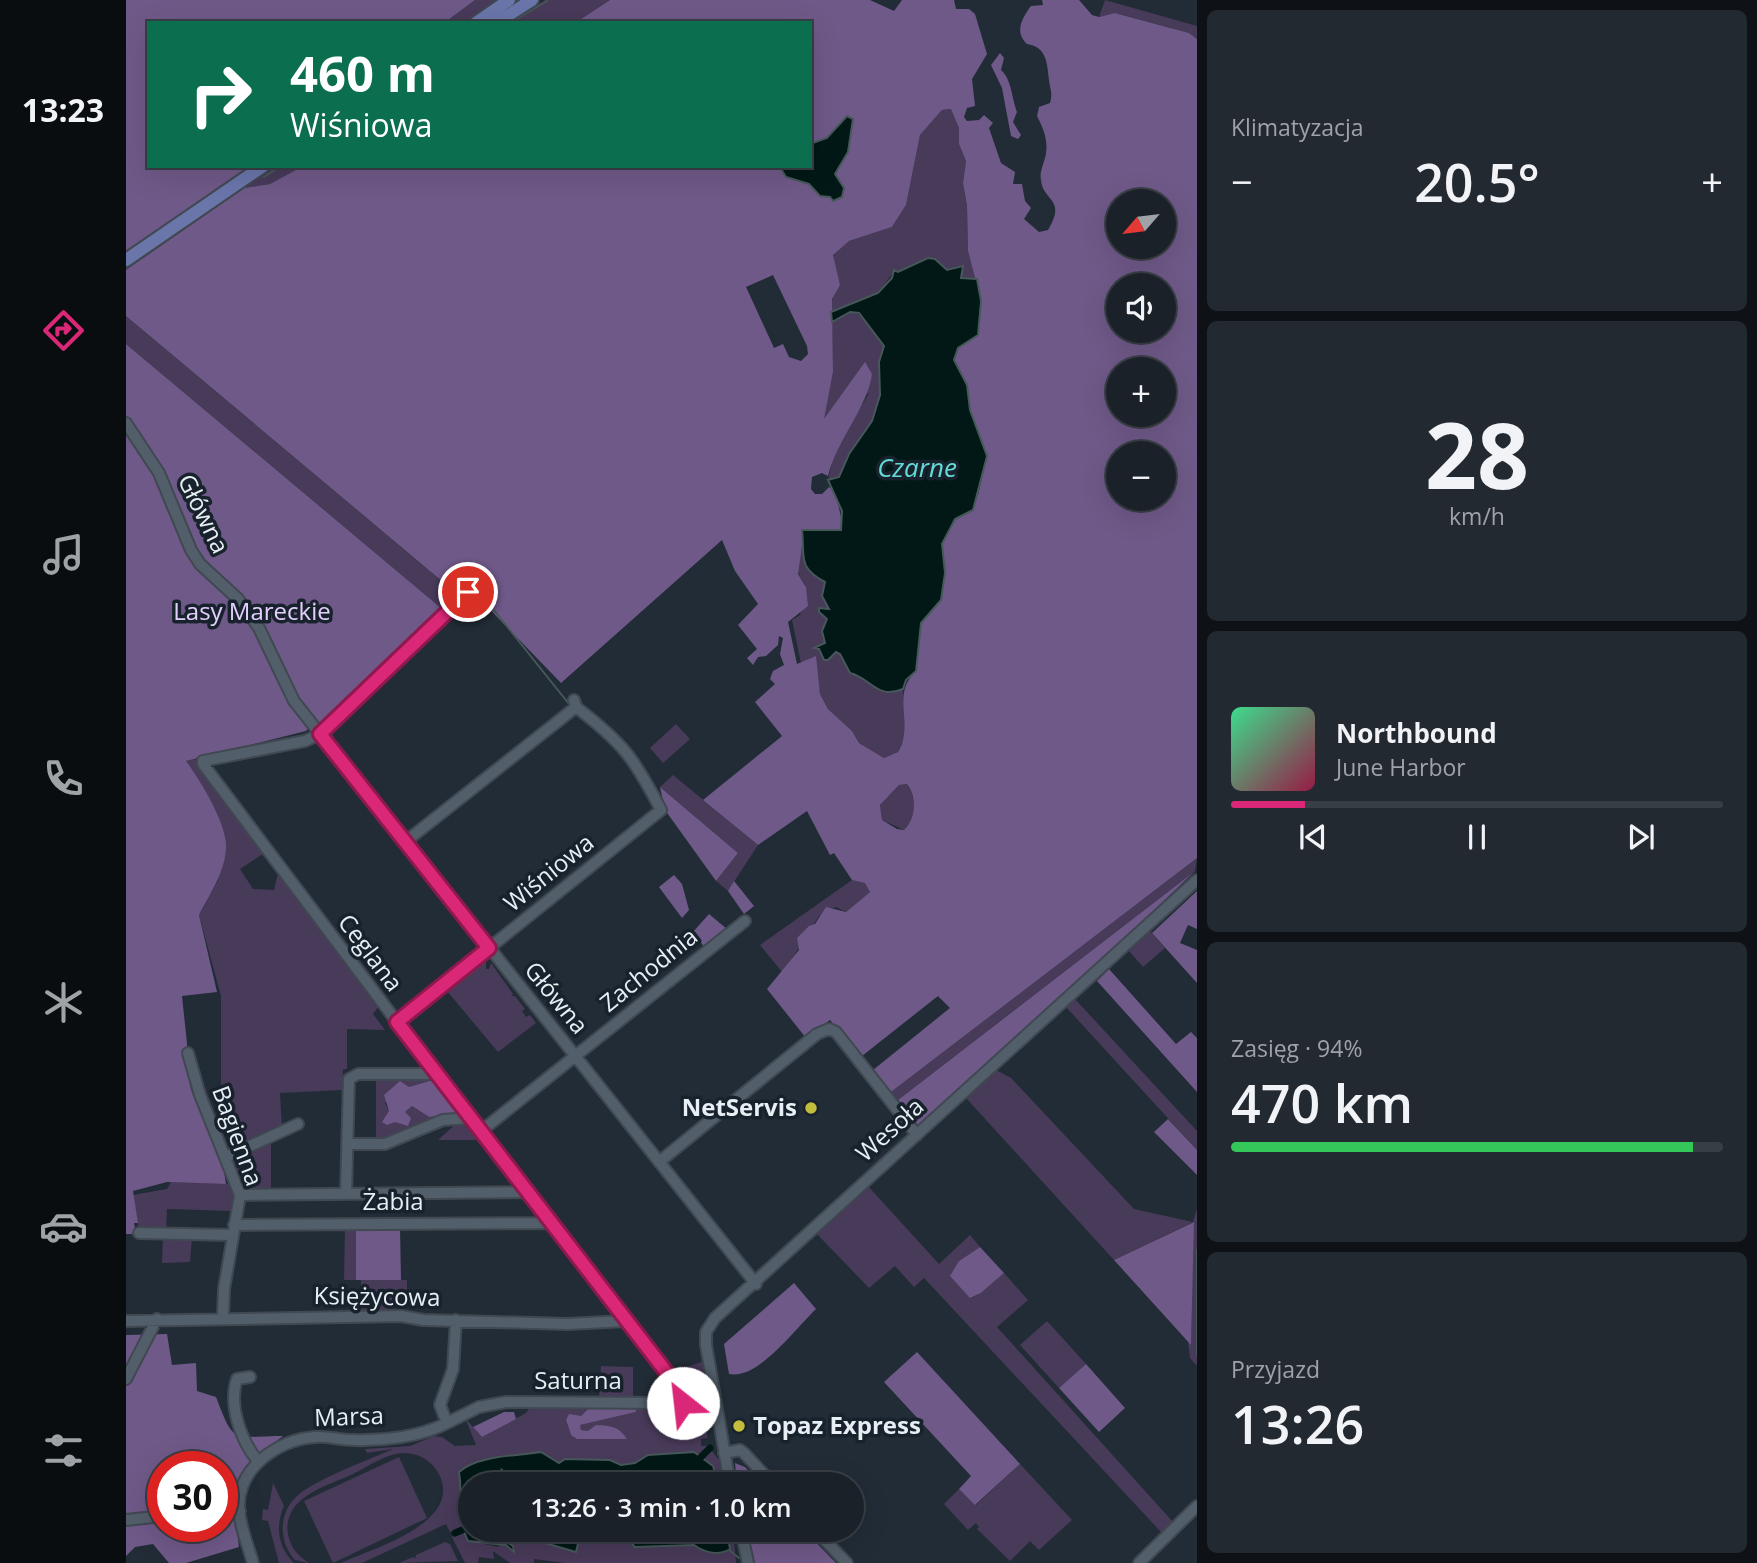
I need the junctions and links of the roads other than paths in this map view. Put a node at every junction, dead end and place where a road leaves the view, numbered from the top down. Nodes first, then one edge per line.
1 (509, 0) edge
2 (532, 0) edge
3 (479, 21) edge
4 (499, 21) edge
5 (261, 168) edge
6 (126, 260) edge
7 (126, 423) edge
8 (476, 582) dead end
9 (320, 734) junction
10 (405, 842) junction
11 (1197, 880) edge
12 (746, 921) dead end
13 (489, 948) junction
14 (397, 1022) junction
15 (188, 1053) dead end
16 (576, 1056) junction
17 (437, 1074) junction
18 (471, 1118) junction
19 (298, 1124) dead end
20 (481, 1132) junction
21 (917, 1135) junction
22 (347, 1144) junction
23 (226, 1157) junction
24 (659, 1162) junction
25 (529, 1192) junction
26 (346, 1194) junction
27 (240, 1195) junction
28 (552, 1223) junction
29 (233, 1230) junction
30 (139, 1233) dead end
31 (756, 1284) junction
32 (223, 1317) junction
33 (157, 1319) junction
34 (456, 1320) junction
35 (126, 1321) edge
36 (626, 1321) junction
37 (250, 1377) dead end
38 (126, 1379) edge
39 (714, 1399) junction
40 (683, 1403) junction
41 (447, 1423) junction
42 (724, 1453) junction
43 (258, 1461) junction
44 (728, 1472) edge
45 (762, 1472) edge
46 (1197, 1506) edge
47 (240, 1511) joint
48 (147, 1518) edge
49 (126, 1520) edge
50 (744, 1542) edge
51 (827, 1542) edge
52 (253, 1563) edge
53 (748, 1563) edge
54 (847, 1563) edge
55 (1139, 1563) edge

1 - 3 main road
2 - 4 main road
5 - 6 main road
7 - 9 street, Główna
8 - 9 street
9 - 10 street, Główna
9 - 14 street, Ceglana
10 - 13 street, Główna
10 - 13 street, Wiśniowa
11 - 21 street, Wesoła
12 - 16 street, Zachodnia
13 - 14 street, Wiśniowa
13 - 16 street, Główna
14 - 17 street, Ceglana
15 - 23 street, Bagienna
16 - 20 street, Zachodnia
16 - 24 street, Główna
17 - 18 street, Ceglana
17 - 22 street
18 - 20 street, Ceglana
18 - 22 street
19 - 23 street
20 - 25 street, Ceglana
21 - 24 street
21 - 31 street, Wesoła
22 - 26 street
23 - 27 street, Bagienna
24 - 31 street, Główna
25 - 26 street
25 - 28 street, Ceglana
26 - 27 street
27 - 29 street, Bagienna
28 - 29 street, Żabia
28 - 36 street, Ceglana
29 - 30 street, Żabia
29 - 32 street, Bagienna
31 - 39 street, Wesoła
32 - 33 street, Księżycowa
32 - 34 street, Księżycowa
33 - 35 street, Księżycowa
33 - 38 street
34 - 36 street, Księżycowa
34 - 41 street
36 - 40 street, Ceglana
37 - 43 street
39 - 40 street, Saturna
39 - 42 street, Wesoła
40 - 41 street, Saturna
41 - 43 street, Marsa
42 - 44 street, Wesoła
42 - 45 street
43 - 47 street
46 - 55 street
47 - 52 street
48 - 49 street
50 - 53 street
51 - 54 street

